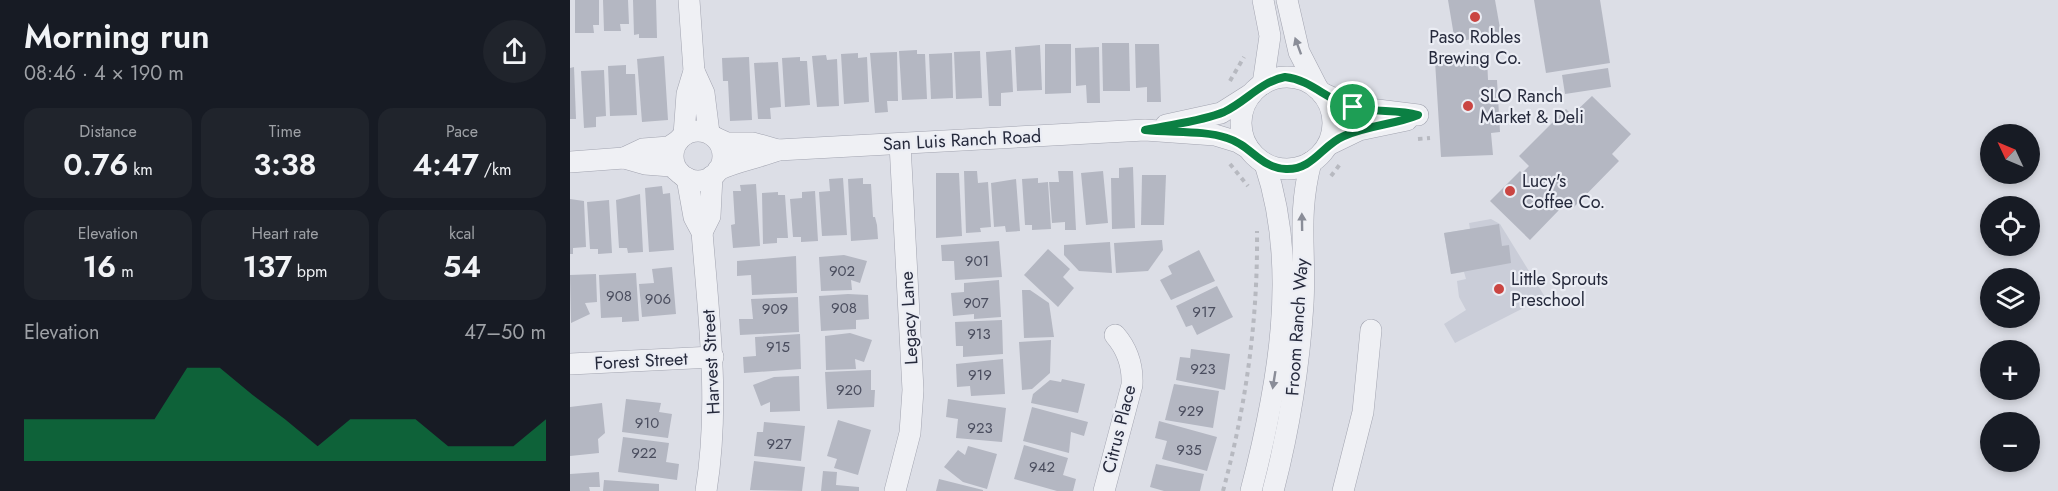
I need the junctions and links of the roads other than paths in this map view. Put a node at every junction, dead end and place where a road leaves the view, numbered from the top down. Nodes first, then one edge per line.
1 (689, 0) edge
2 (1263, 0) edge
3 (1287, 0) edge
4 (694, 71) junction
5 (1258, 88) junction
6 (1320, 91) junction
7 (1145, 130) junction
8 (712, 136) junction
9 (681, 138) junction
10 (900, 144) junction
11 (1328, 145) junction
12 (1248, 148) junction
13 (778, 150) junction
14 (624, 158) junction
15 (570, 162) edge
16 (1311, 162) junction
17 (1265, 164) junction
18 (715, 173) junction
19 (684, 176) junction
20 (702, 232) junction
21 (1371, 330) dead end
22 (1115, 334) dead end
23 (713, 357) junction
24 (570, 364) edge
25 (706, 491) edge
26 (895, 491) edge
27 (1104, 491) edge
28 (1251, 491) edge
29 (1273, 491) edge
30 (1343, 491) edge

1 - 4 street
2 - 5 street
6 -> 3 street
4 - 8 street
4 - 9 street
5 - 6 street
5 - 7 street, San Luis Ranch Road
5 - 12 street
6 - 11 street
6 - 11 street
7 - 10 street, San Luis Ranch Road
7 - 12 street, San Luis Ranch Road
8 - 9 street
8 - 13 street, San Luis Ranch Road
8 - 18 street
9 - 14 street
9 - 19 street
10 - 13 street, San Luis Ranch Road
10 - 26 street, Legacy Lane
11 - 16 street
12 - 17 street
13 - 18 street, San Luis Ranch Road
14 - 15 street
14 - 19 street
16 - 17 street
29 -> 16 street, Froom Ranch Way
17 -> 28 street, Froom Ranch Way
18 - 19 street
18 - 20 street, Harvest Street
19 - 20 street, Harvest Street
20 - 23 street, Harvest Street
21 - 30 street
22 - 27 street, Citrus Place
23 - 24 street, Forest Street
23 - 25 street, Harvest Street

